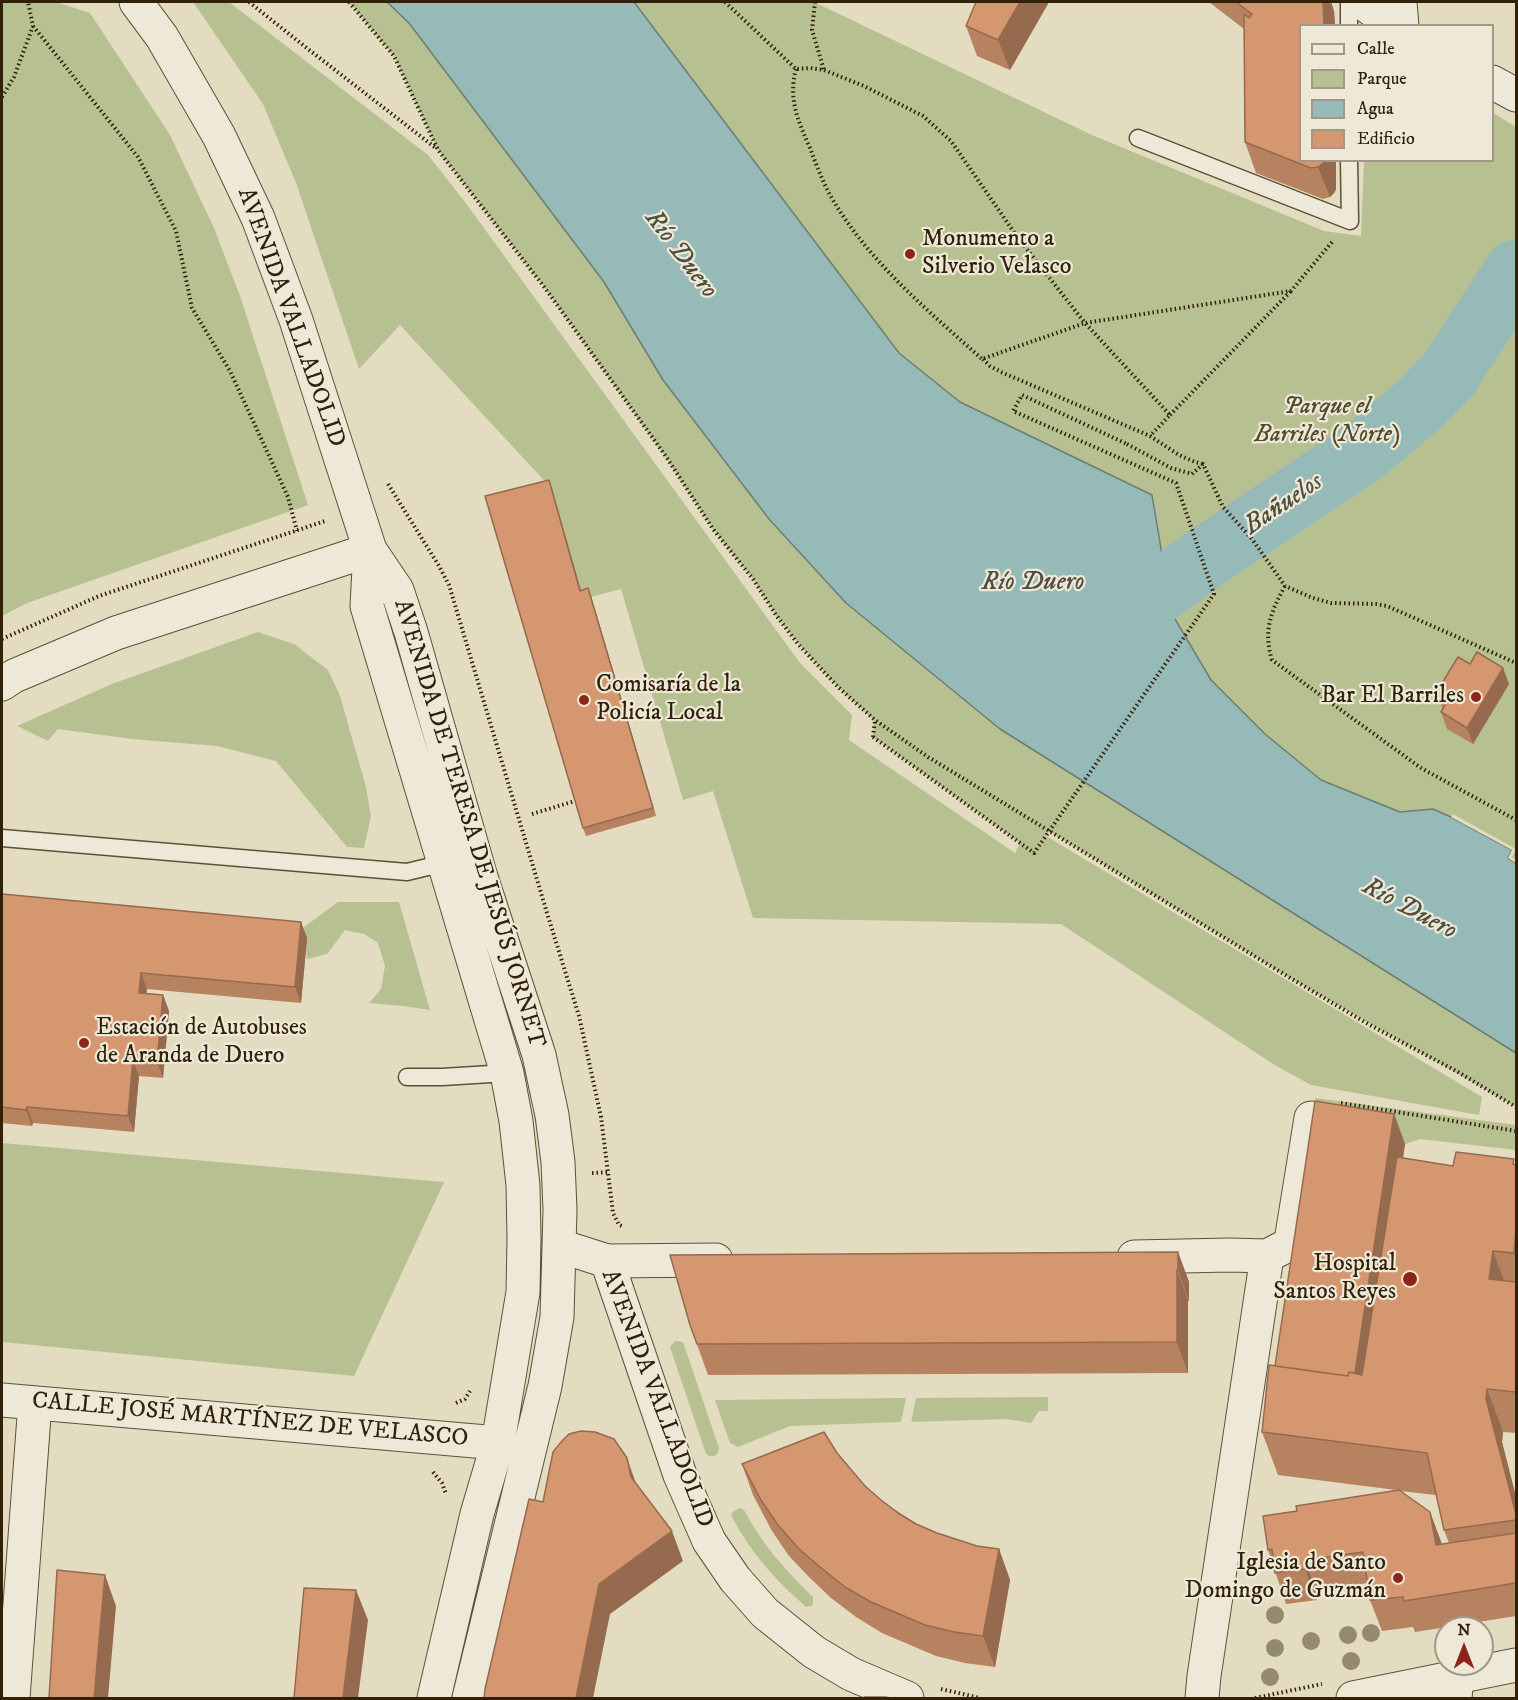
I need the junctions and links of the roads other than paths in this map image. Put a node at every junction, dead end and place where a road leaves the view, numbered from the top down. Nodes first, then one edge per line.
1 (136, 2) edge
2 (1349, 2) edge
3 (1361, 2) edge
4 (1400, 2) edge
5 (1349, 24) edge
6 (1392, 24) edge
7 (1402, 24) edge
8 (1138, 138) dead end
9 (1349, 162) edge
10 (370, 550) junction
11 (2, 684) edge
12 (2, 838) edge
13 (444, 863) junction
14 (507, 1073) junction
15 (407, 1077) dead end
16 (1324, 1110) edge
17 (560, 1246) junction
18 (1267, 1256) junction
19 (1103, 1257) edge
20 (750, 1260) edge
21 (607, 1261) junction
22 (2, 1400) edge
23 (35, 1403) junction
24 (498, 1443) junction
25 (1516, 1665) edge
26 (1456, 1688) edge
27 (920, 1693) edge
28 (13, 1698) edge
29 (434, 1698) edge
30 (469, 1698) edge
31 (1202, 1698) edge
32 (1353, 1698) edge

1 - 10 street, AVENIDA VALLADOLID
2 - 5 lane
3 - 6 street
4 - 7 street
8 - 9 lane
10 - 11 street
10 - 13 street, AVENIDA DE TERESA DE JESÚS JORNET
10 - 17 street, AVENIDA DE TERESA DE JESÚS JORNET
12 - 13 lane
13 - 14 street, AVENIDA DE TERESA DE JESÚS JORNET
14 - 15 lane
14 - 24 street, AVENIDA DE TERESA DE JESÚS JORNET
16 - 18 street
17 - 21 street, AVENIDA VALLADOLID
17 - 30 street, AVENIDA DE TERESA DE JESÚS JORNET
18 - 19 street
18 - 31 street
20 - 21 street
21 - 27 street, AVENIDA VALLADOLID
22 - 23 street, CALLE JOSÉ MARTÍNEZ DE VELASCO
23 - 24 street, CALLE JOSÉ MARTÍNEZ DE VELASCO
23 - 28 street
24 - 29 street, AVENIDA DE TERESA DE JESÚS JORNET
25 - 26 street
26 - 32 street

